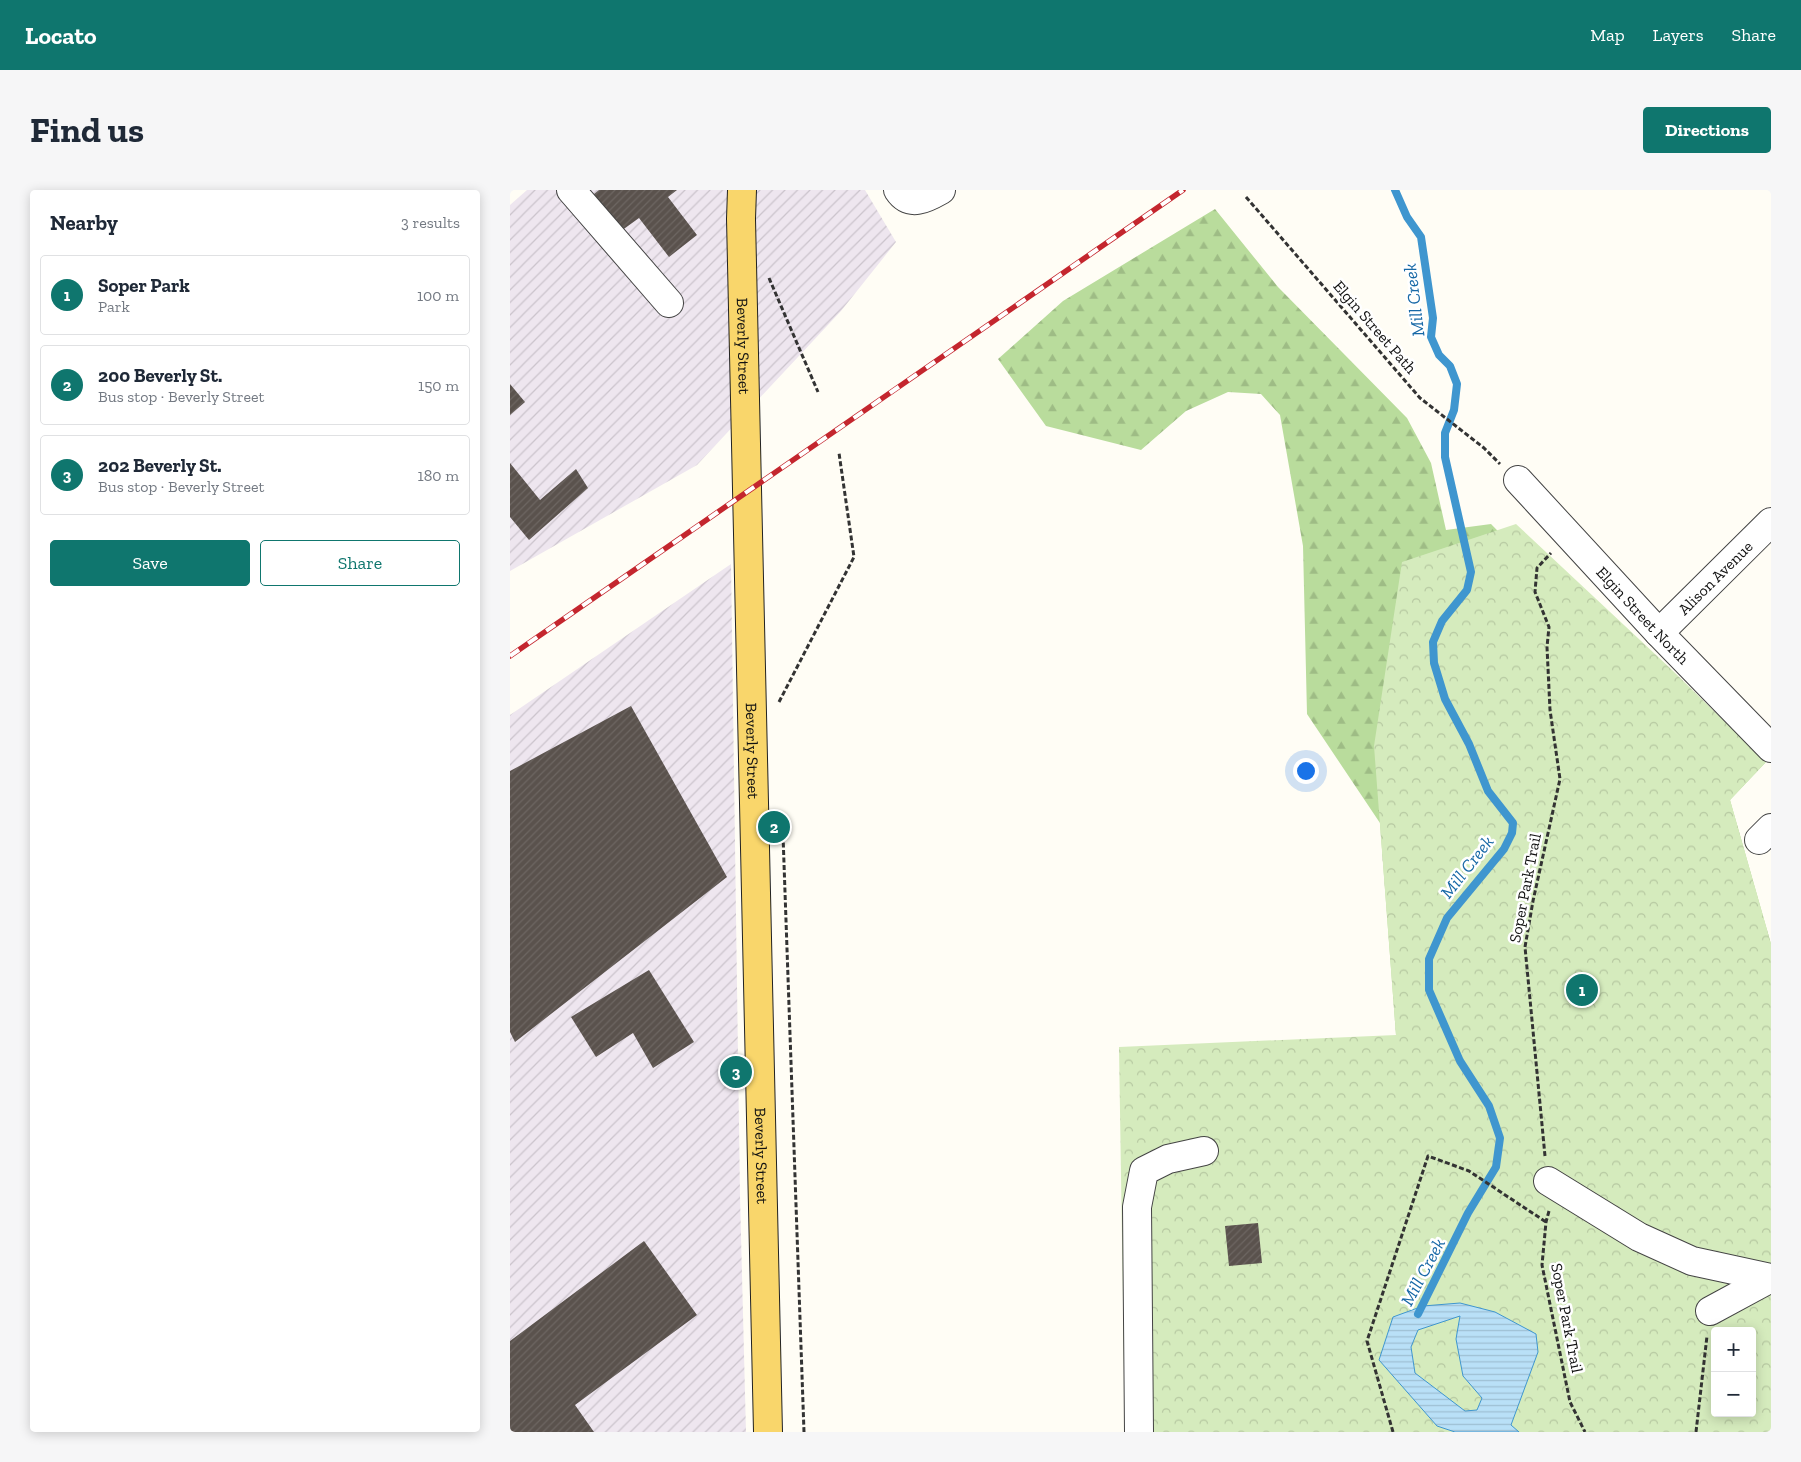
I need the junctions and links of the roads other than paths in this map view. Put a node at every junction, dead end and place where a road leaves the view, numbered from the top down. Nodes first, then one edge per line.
1 (572, 190) edge
2 (742, 190) edge
3 (898, 190) edge
4 (942, 190) edge
5 (669, 303) dead end
6 (1508, 475) road end
7 (1771, 522) edge
8 (1659, 634) junction
9 (1771, 748) edge
10 (1204, 1151) dead end
11 (1548, 1181) road end
12 (1771, 1278) edge
13 (1710, 1311) road end
14 (768, 1432) edge
15 (1139, 1432) edge

1 - 5 street
2 - 14 main road, Beverly Street
3 - 4 street
6 - 8 street, Elgin Street North
7 - 8 street, Alison Avenue
8 - 9 street, Elgin Street North
10 - 15 street
11 - 12 street
12 - 13 street

